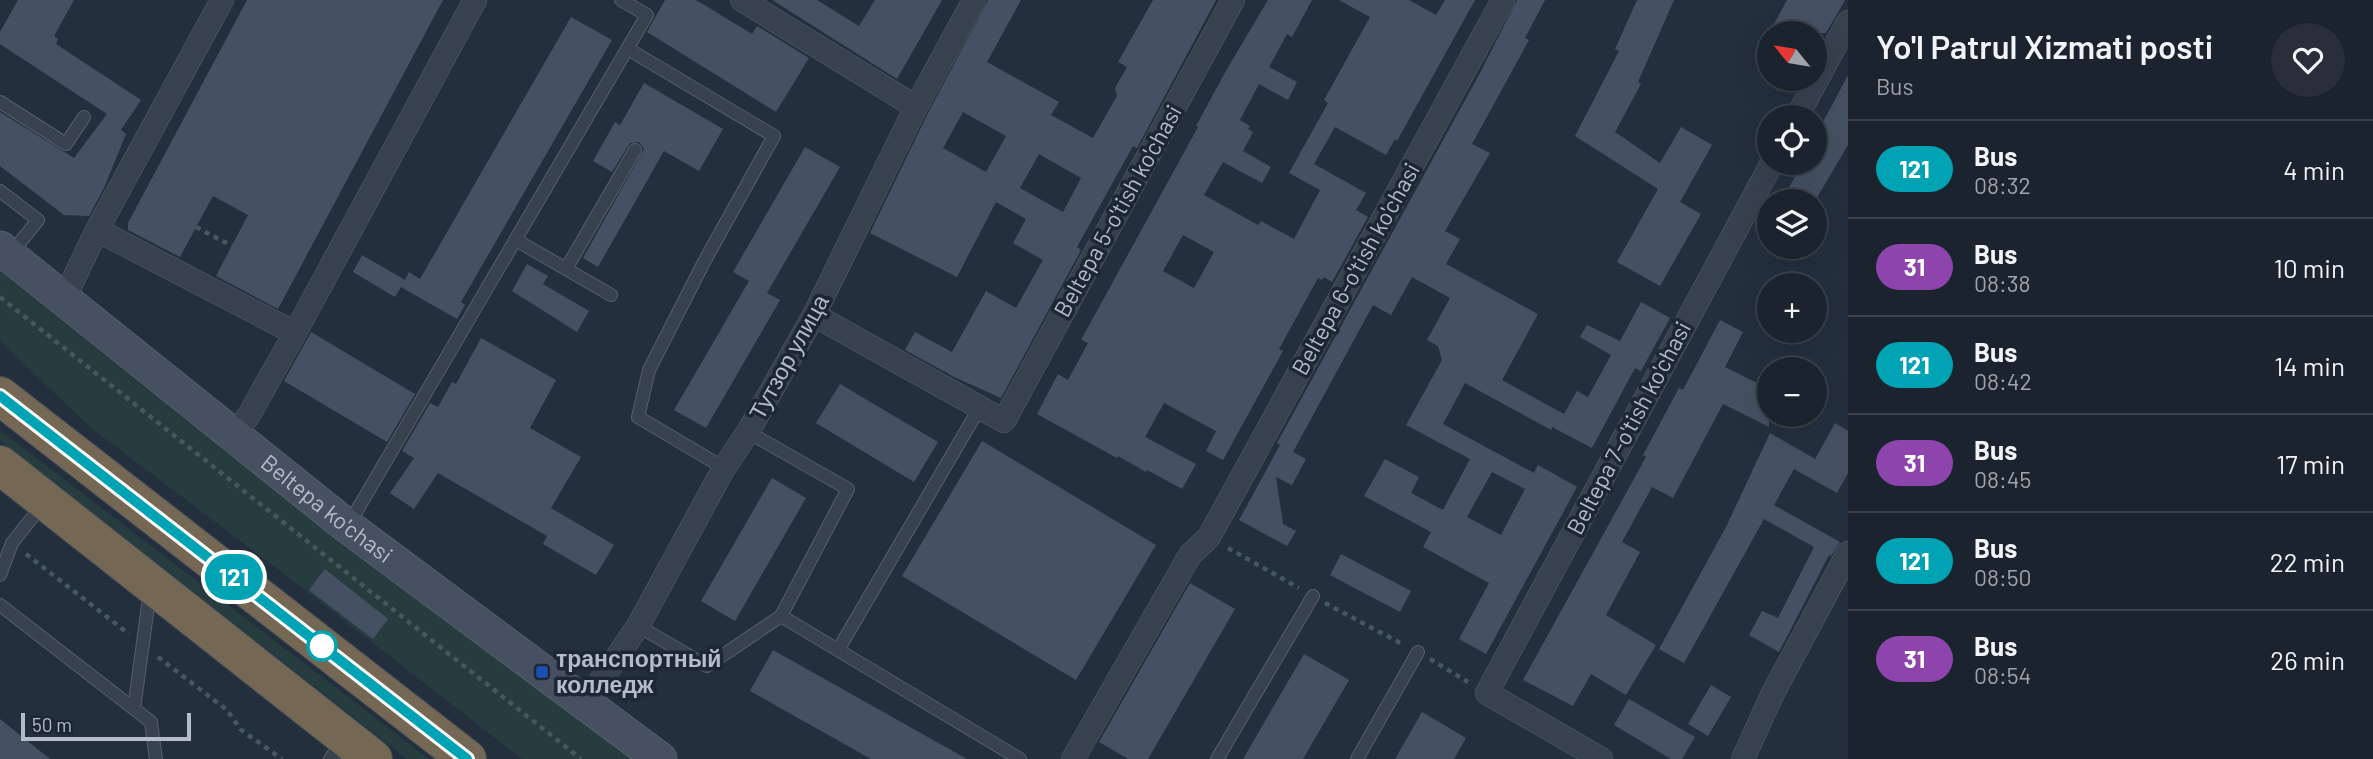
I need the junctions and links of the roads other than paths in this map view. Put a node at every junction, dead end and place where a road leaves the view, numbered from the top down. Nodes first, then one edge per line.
1 (222, 0) edge
2 (475, 0) edge
3 (621, 0) edge
4 (742, 0) edge
5 (974, 0) edge
6 (1233, 0) edge
7 (1503, 0) edge
8 (1848, 22) edge
9 (628, 49) junction
10 (0, 102) edge
11 (1803, 105) edge
12 (916, 107) junction
13 (84, 117) dead end
14 (635, 150) dead end
15 (1766, 175) edge
16 (0, 191) edge
17 (97, 230) junction
18 (516, 240) junction
19 (5, 252) edge
20 (566, 269) junction
21 (611, 295) dead end
22 (64, 299) junction
23 (814, 314) junction
24 (295, 333) junction
25 (0, 396) edge
26 (980, 407) junction
27 (748, 432) junction
28 (233, 436) junction
29 (0, 465) edge
30 (724, 468) junction
31 (45, 501) junction
32 (347, 526) junction
33 (1848, 553) edge
34 (0, 575) edge
35 (150, 584) junction
36 (1312, 596) road end
37 (0, 605) edge
38 (781, 616) junction
39 (638, 626) junction
40 (838, 650) junction
41 (1419, 652) road end
42 (585, 704) junction
43 (134, 709) junction
44 (350, 752) edge
45 (1587, 755) edge
46 (156, 759) edge
47 (467, 759) edge
48 (660, 759) edge
49 (1020, 759) edge
50 (1073, 759) edge
51 (1217, 759) edge
52 (1357, 759) edge
53 (1743, 759) edge

1 - 17 street
2 - 24 street
3 - 9 lane
4 - 12 street
5 - 12 street, Тутзор улица
6 - 26 street, Beltepa 5-o'tish ko'chasi
7 - 50 street, Beltepa 6-o'tish ko'chasi
8 - 11 street
9 - 18 lane
9 - 30 lane
10 - 13 lane
12 - 23 street, Тутзор улица
14 - 20 lane
15 - 45 street, Beltepa 7-o'tish ko'chasi
16 - 19 lane
17 - 22 street
17 - 24 street
18 - 20 lane
18 - 32 lane
19 - 22 street, Beltepa ko'chasi
20 - 21 lane
22 - 28 street, Beltepa ko'chasi
23 - 26 street
23 - 27 street, Тутзор улица
24 - 28 street
25 - 47 highway
26 - 40 lane
27 - 30 street, Тутзор улица
27 - 38 lane
28 - 32 street, Beltepa ko'chasi
29 - 31 highway
30 - 39 street, Тутзор улица
31 - 34 lane
31 - 35 highway
32 - 42 street, Beltepa ko'chasi
33 - 53 street
35 - 43 lane
35 - 44 highway
36 - 51 lane
37 - 43 lane
38 - 39 lane
38 - 40 lane
39 - 42 street, Тутзор улица
40 - 49 lane
41 - 52 lane
42 - 48 street, Beltepa ko'chasi
43 - 46 lane

